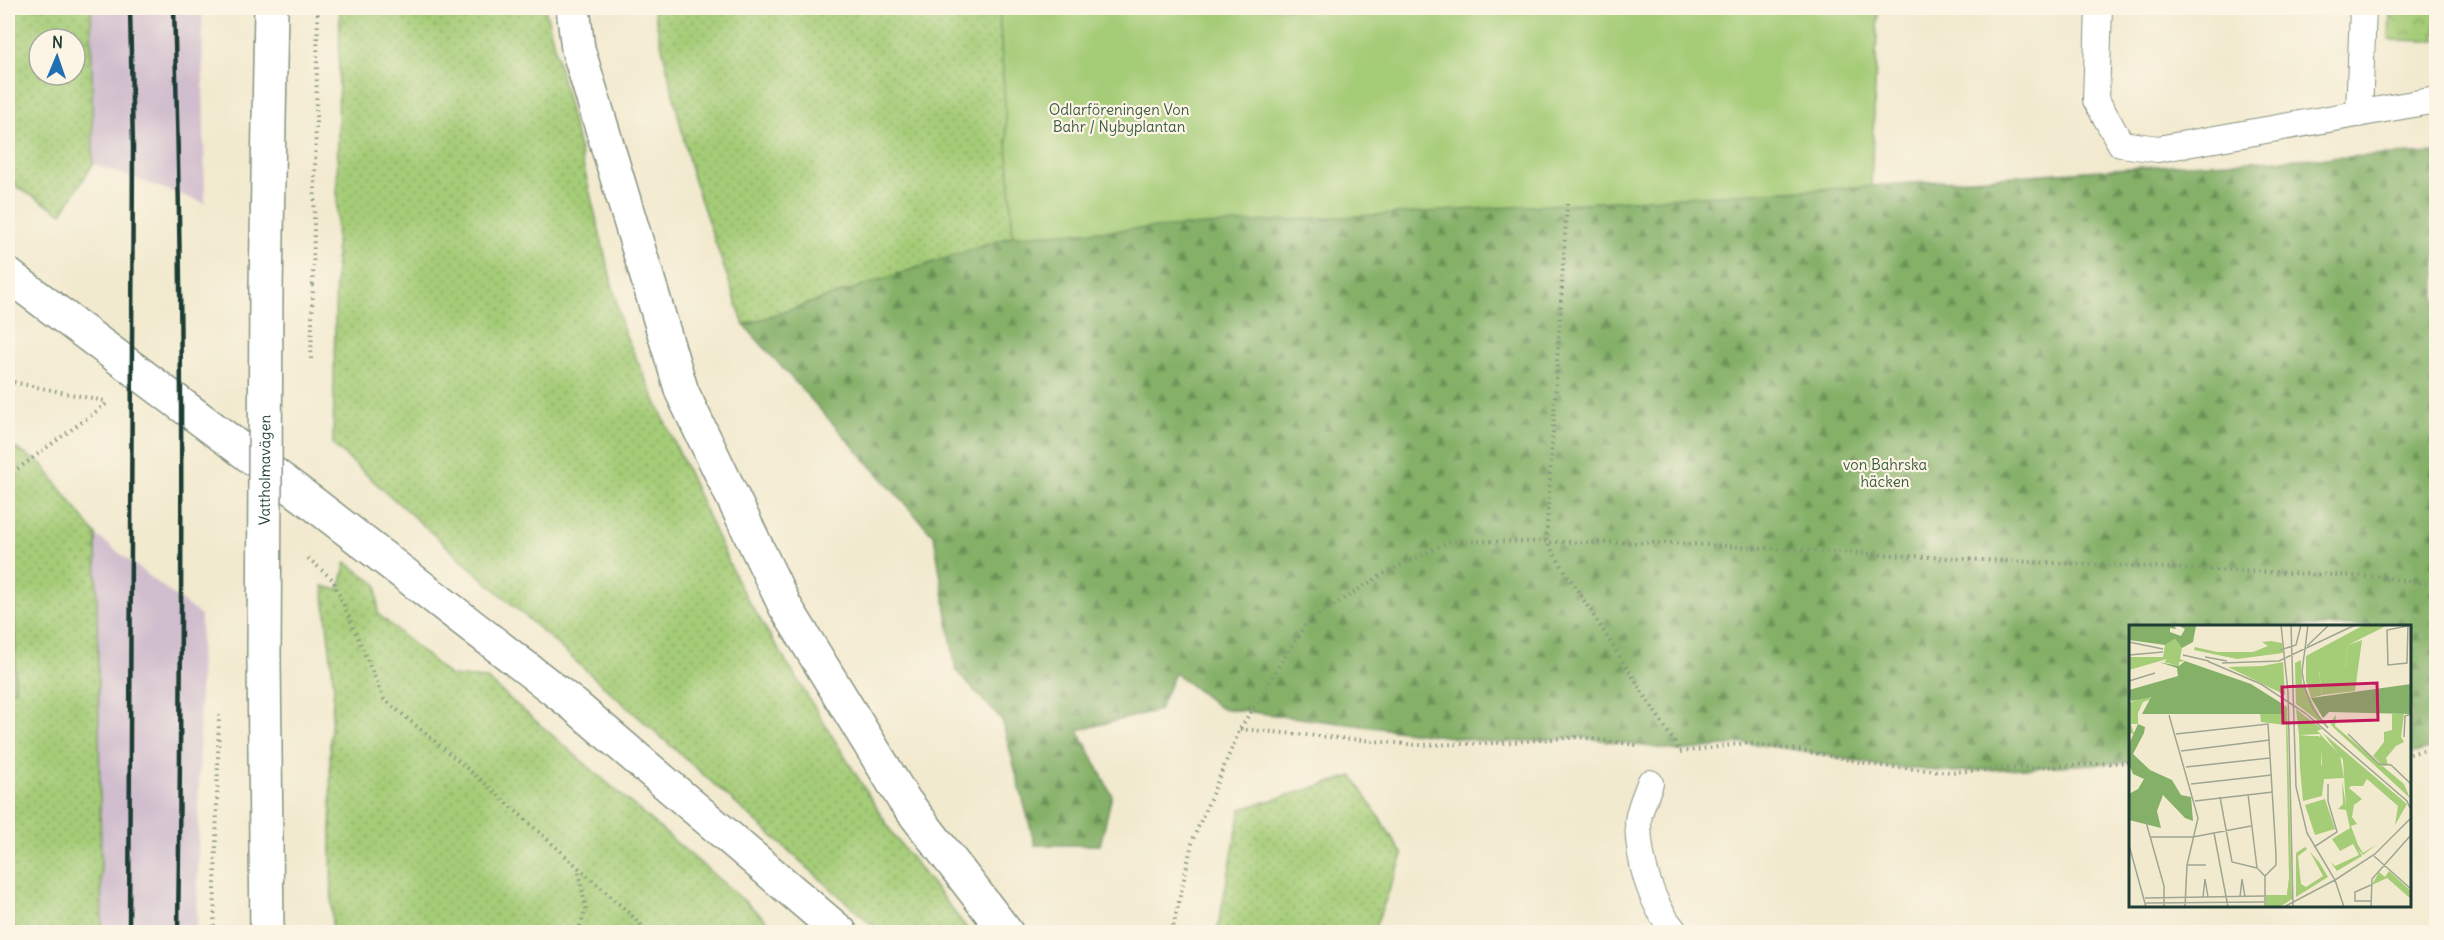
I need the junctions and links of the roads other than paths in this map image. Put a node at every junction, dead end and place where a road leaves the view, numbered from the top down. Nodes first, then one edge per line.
1 (271, 8) edge
2 (573, 8) edge
3 (2099, 8) edge
4 (2363, 8) edge
5 (2436, 100) edge
6 (2359, 114) junction
7 (8, 275) edge
8 (1650, 783) road end
9 (267, 933) edge
10 (840, 933) edge
11 (1006, 933) edge
12 (1675, 933) edge

1 - 9 main road, Vattholmavägen, bridge
2 - 11 main road
3 - 6 lane
4 - 6 lane
5 - 6 lane
7 - 10 main road
8 - 12 lane

